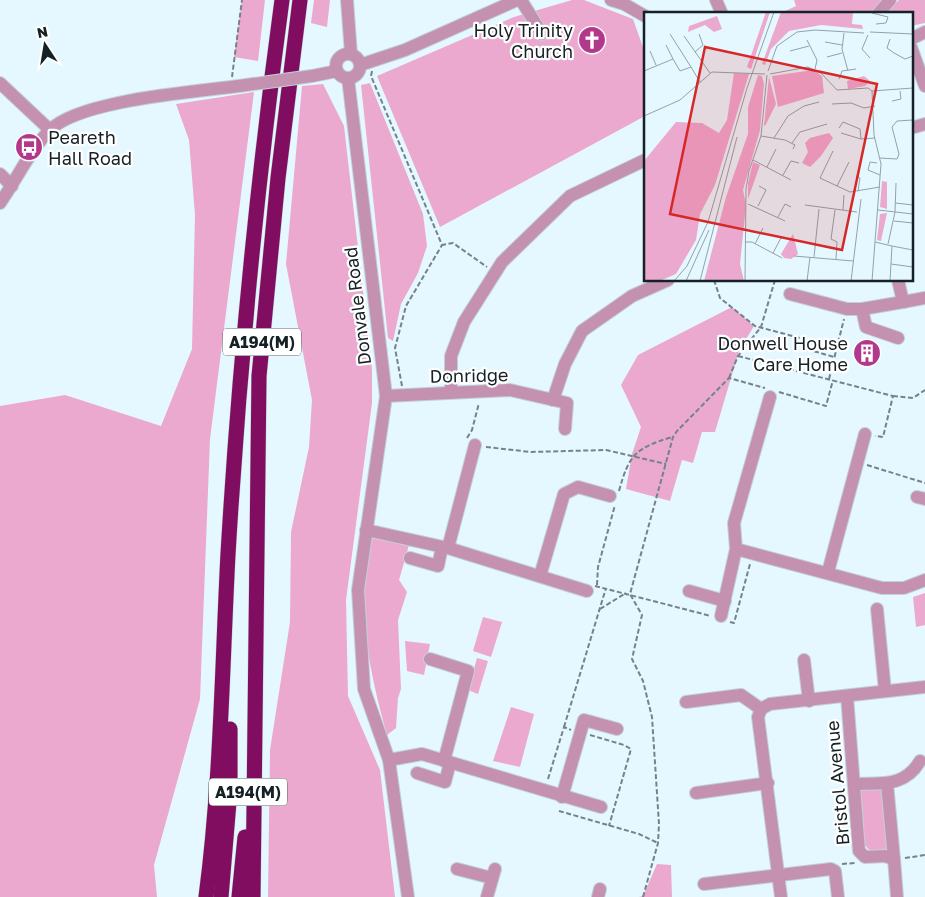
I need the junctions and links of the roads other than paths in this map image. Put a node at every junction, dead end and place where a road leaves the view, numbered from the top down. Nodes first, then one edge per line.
1 (282, 0) edge
2 (300, 0) edge
3 (346, 0) edge
4 (517, 0) edge
5 (521, 0) edge
6 (611, 0) edge
7 (716, 0) edge
8 (890, 0) edge
9 (721, 12) edge
10 (880, 12) edge
11 (644, 15) edge
12 (925, 32) edge
13 (542, 34) dead end
14 (912, 38) edge
15 (912, 49) edge
16 (351, 54) junction
17 (360, 65) junction
18 (343, 74) junction
19 (0, 83) edge
20 (925, 86) edge
21 (925, 124) edge
22 (912, 128) edge
23 (50, 130) junction
24 (644, 160) edge
25 (0, 174) edge
26 (12, 186) junction
27 (0, 203) edge
28 (666, 281) edge
29 (898, 281) edge
30 (790, 294) dead end
31 (925, 298) edge
32 (903, 302) junction
33 (862, 309) junction
34 (898, 338) dead end
35 (451, 392) junction
36 (770, 392) road end
37 (386, 396) junction
38 (553, 400) junction
39 (565, 430) dead end
40 (865, 434) road end
41 (475, 445) road end
42 (614, 499) road end
43 (366, 530) junction
44 (445, 548) junction
45 (736, 549) junction
46 (228, 552) junction
47 (410, 558) dead end
48 (828, 572) junction
49 (540, 576) junction
50 (925, 580) edge
51 (592, 588) road end
52 (689, 591) dead end
53 (725, 600) junction
54 (877, 608) dead end
55 (721, 616) dead end
56 (430, 659) dead end
57 (804, 660) dead end
58 (255, 686) junction
59 (925, 686) edge
60 (886, 691) junction
61 (847, 696) junction
62 (808, 701) junction
63 (686, 702) dead end
64 (761, 709) junction
65 (617, 729) dead end
66 (389, 760) junction
67 (920, 761) dead end
68 (447, 762) junction
69 (417, 773) dead end
70 (768, 783) junction
71 (887, 783) junction
72 (855, 784) junction
73 (696, 793) dead end
74 (562, 796) junction
75 (601, 807) dead end
76 (894, 859) junction
77 (457, 869) dead end
78 (778, 874) junction
79 (704, 884) dead end
80 (206, 897) edge
81 (221, 897) edge
82 (239, 897) edge
83 (253, 897) edge
84 (408, 897) edge
85 (487, 897) edge
86 (781, 897) edge
87 (838, 897) edge
88 (898, 897) edge

1 - 46 highway, A194(M)
2 - 58 highway, A194(M)
3 - 16 street
4 - 17 street
5 - 13 street
6 - 11 street
7 - 9 street
8 - 10 street
12 - 14 street
15 - 20 street
16 - 17 street
16 - 18 street
17 - 18 street
18 - 23 street, bridge
18 - 37 street, Donvale Road
19 - 23 street
21 - 22 street
23 - 26 street
24 - 35 street
25 - 26 street
26 - 27 street
28 - 38 street
29 - 32 street
30 - 33 street
31 - 32 street
32 - 33 street
33 - 34 street
35 - 37 street, Donridge
35 - 38 street, Donridge
36 - 45 street
37 - 43 street, Donvale Road
38 - 39 street
40 - 48 street
41 - 44 street
42 - 49 street
43 - 44 street
43 - 66 street, Donvale Road
44 - 47 street
44 - 49 street
45 - 48 street
45 - 53 street
46 - 80 highway, A194(M)
46 - 81 highway, A194(M)
48 - 50 street
49 - 51 street
52 - 53 street
53 - 55 street
54 - 60 street
56 - 68 street
57 - 62 street
58 - 82 highway, A194(M)
58 - 83 highway, A194(M)
59 - 60 street
60 - 61 street
61 - 62 street
61 - 72 street, Bristol Avenue
62 - 64 street
63 - 64 street
64 - 70 street
65 - 74 street
66 - 68 street
66 - 84 street, Donvale Road
67 - 71 street
68 - 69 street
68 - 74 street
70 - 73 street
70 - 78 street
71 - 72 street
71 - 76 street
72 - 76 street, Bristol Avenue
74 - 75 street
76 - 88 street
77 - 85 street
78 - 79 street
78 - 86 street
78 - 87 street

